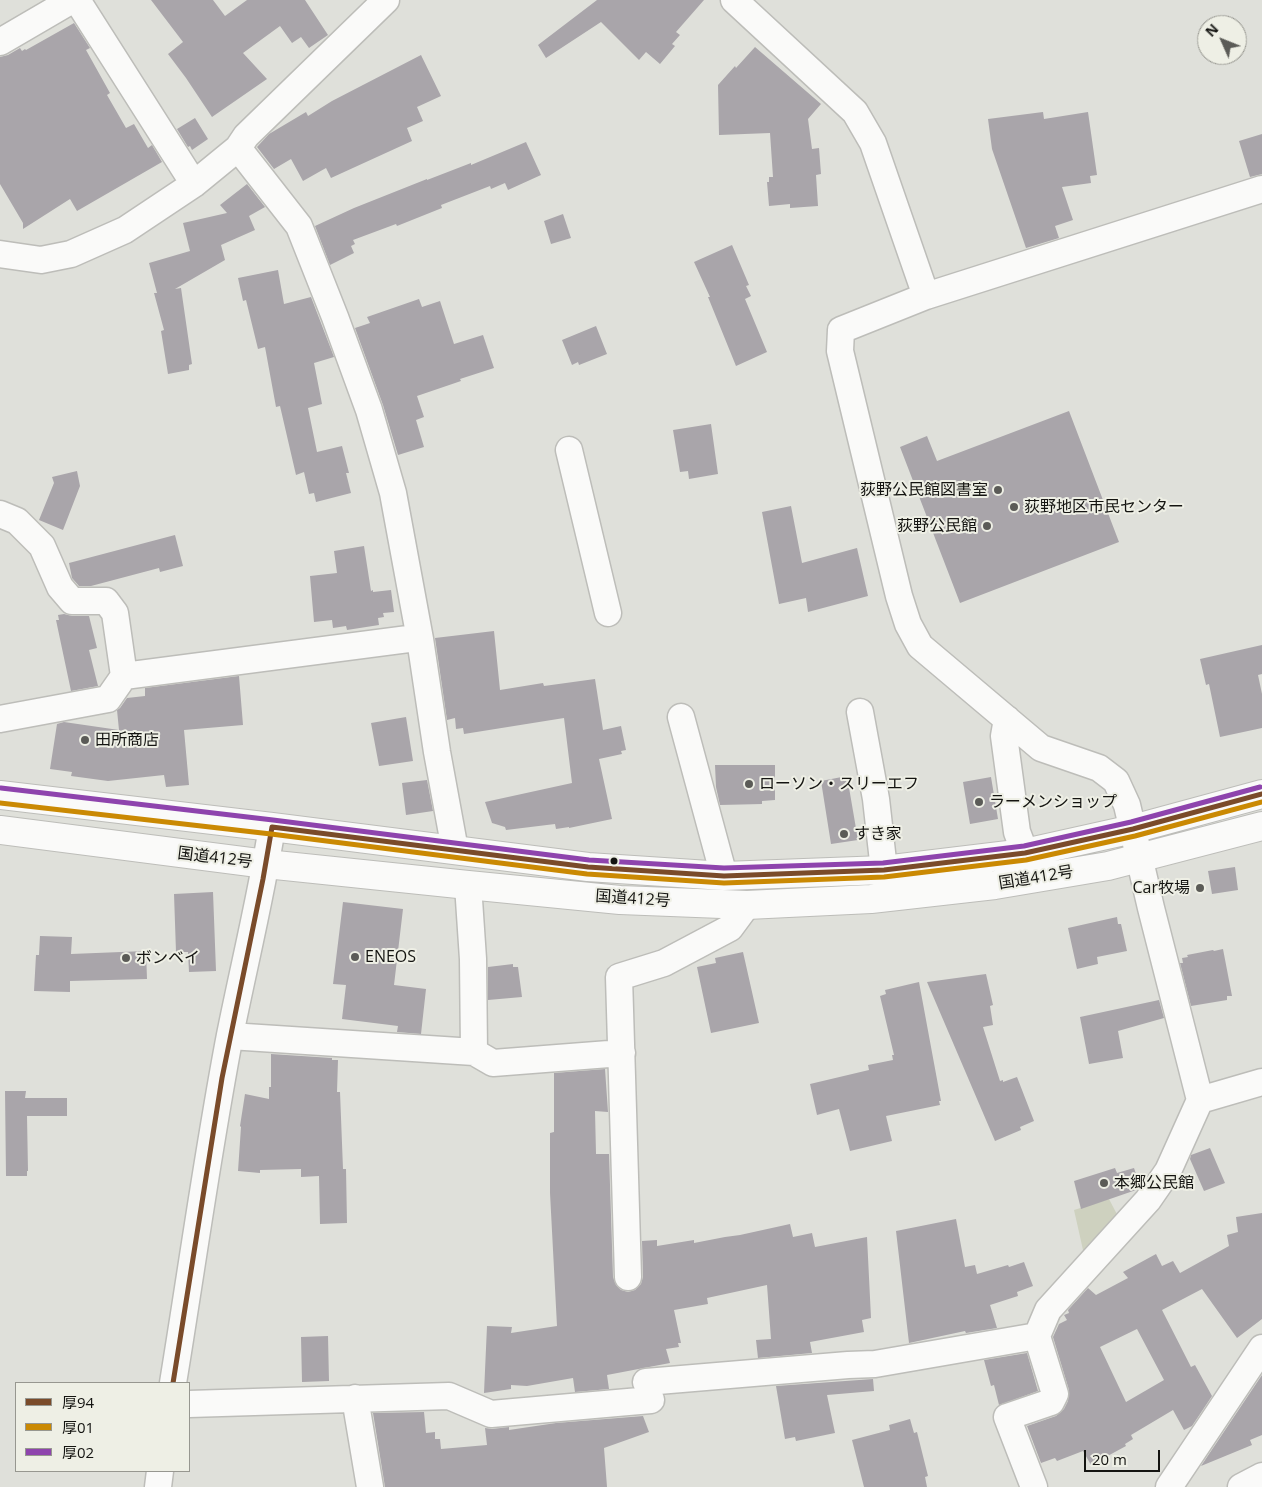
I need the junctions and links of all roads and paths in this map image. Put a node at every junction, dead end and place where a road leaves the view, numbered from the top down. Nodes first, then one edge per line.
1 (72, 0) edge
2 (77, 0) edge
3 (386, 0) edge
4 (734, 0) edge
5 (0, 42) edge
6 (238, 148) junction
7 (194, 184) junction
8 (1262, 189) edge
9 (0, 254) edge
10 (926, 296) junction
11 (568, 450) dead end
12 (0, 514) edge
13 (608, 613) dead end
14 (420, 640) junction
15 (124, 676) junction
16 (860, 712) dead end
17 (681, 717) dead end
18 (0, 718) edge
19 (1007, 719) junction
20 (1262, 794) edge
21 (0, 795) edge
22 (1262, 826) edge
23 (272, 827) junction
24 (1133, 828) junction
25 (0, 830) edge
26 (455, 850) junction
27 (1025, 853) junction
28 (1140, 858) junction
29 (266, 864) junction
30 (884, 870) junction
31 (724, 876) junction
32 (468, 885) junction
33 (747, 905) junction
34 (230, 1036) junction
35 (474, 1052) junction
36 (622, 1053) junction
37 (1262, 1082) edge
38 (1200, 1100) junction
39 (628, 1277) dead end
40 (1038, 1336) junction
41 (1262, 1348) edge
42 (173, 1382) edge
43 (355, 1398) junction
44 (190, 1404) edge
45 (160, 1472) edge
46 (1262, 1476) edge
47 (158, 1487) edge
48 (370, 1487) edge
49 (1034, 1487) edge
50 (1169, 1487) edge
51 (1241, 1487) edge

1 - 5 street
2 - 7 street
3 - 6 street
4 - 10 street
6 - 7 street
6 - 14 street
7 - 9 street
8 - 10 street
10 - 19 street
11 - 13 street
12 - 15 street
14 - 15 street
14 - 26 street
15 - 18 street
16 - 30 street
17 - 31 street
19 - 24 street
19 - 27 street
20 - 24 highway, 国道412号
21 - 23 highway, 国道412号
22 - 28 highway, 国道412号
23 - 26 highway, 国道412号
23 - 29 street
24 - 27 highway, 国道412号
24 - 28 street
25 - 29 highway, 国道412号
26 - 31 highway, 国道412号
27 - 30 highway, 国道412号
28 - 33 highway, 国道412号
28 - 38 street
29 - 32 highway, 国道412号
29 - 34 street
30 - 31 highway, 国道412号
32 - 33 highway, 国道412号
32 - 35 street
33 - 36 street
34 - 35 street
34 - 42 street
35 - 36 street
36 - 39 street
37 - 38 street
38 - 40 street
40 - 43 street
40 - 49 street
41 - 50 street
43 - 44 street
43 - 48 street
45 - 47 street
46 - 51 street

